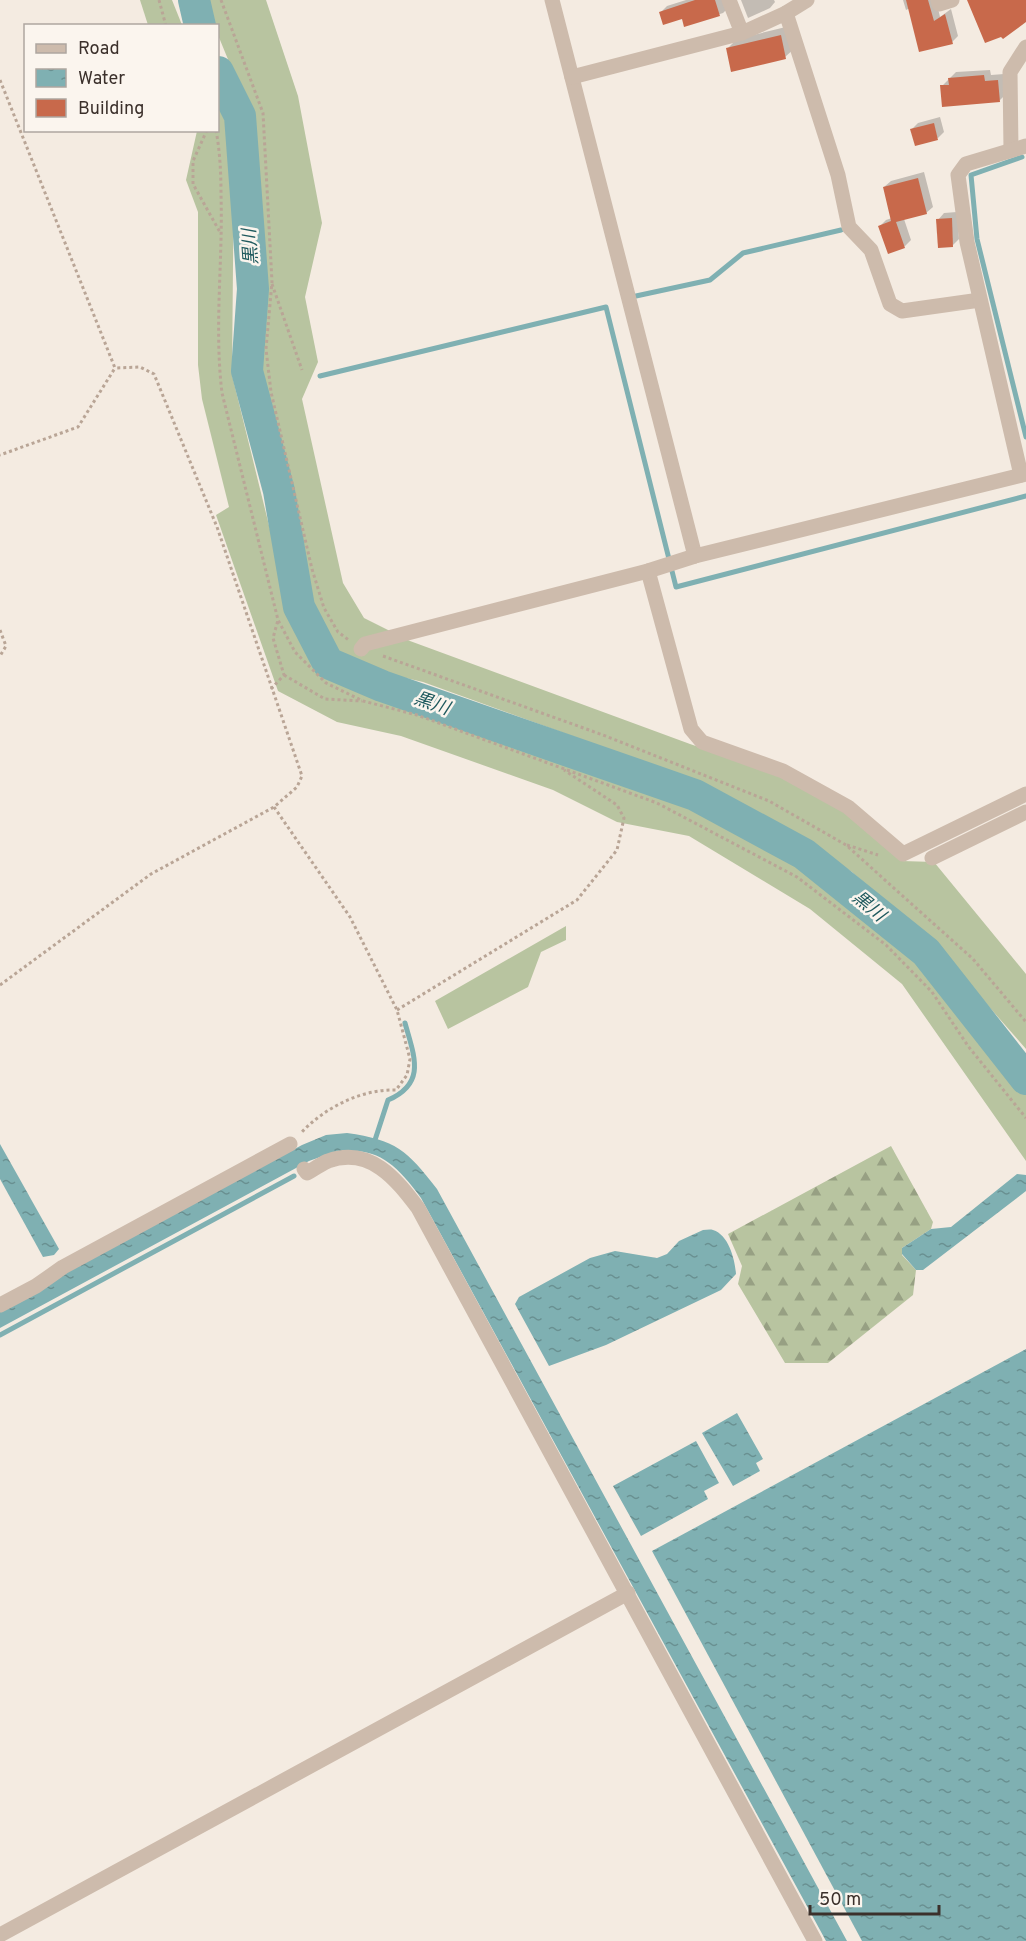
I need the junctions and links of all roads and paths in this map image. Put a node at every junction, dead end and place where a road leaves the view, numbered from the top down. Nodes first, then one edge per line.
1 (159, 0) edge
2 (221, 0) edge
3 (552, 0) edge
4 (729, 0) edge
5 (807, 0) edge
6 (938, 0) edge
7 (952, 0) edge
8 (786, 13) junction
9 (165, 24) edge
10 (742, 33) junction
11 (1026, 47) edge
12 (572, 77) junction
13 (0, 80) edge
14 (206, 132) edge
15 (216, 132) edge
16 (1019, 148) edge
17 (222, 236) junction
18 (272, 282) junction
19 (981, 300) junction
20 (115, 368) junction
21 (302, 370) dead end
22 (0, 455) edge
23 (1023, 474) edge
24 (695, 556) junction
25 (648, 571) junction
26 (278, 620) junction
27 (0, 630) edge
28 (361, 649) junction
29 (0, 656) edge
30 (284, 675) junction
31 (271, 688) junction
32 (363, 701) junction
33 (559, 768) junction
34 (1026, 794) edge
35 (274, 807) junction
36 (1026, 812) edge
37 (932, 858) dead end
38 (0, 985) edge
39 (398, 1010) junction
40 (1026, 1022) edge
41 (1026, 1118) edge
42 (290, 1144) joint
43 (303, 1169) dead end
44 (0, 1305) edge
45 (628, 1593) junction
46 (0, 1935) edge
47 (815, 1941) edge

1 - 9 path
2 - 18 path
3 - 12 street
4 - 10 street
5 - 8 street
6 - 7 street
8 - 10 street
8 - 19 street
10 - 12 street
11 - 16 street
12 - 24 street
13 - 20 path
14 - 17 path
15 - 17 path
16 - 19 street
17 - 26 path
18 - 21 path
18 - 28 path
19 - 23 street
20 - 22 path
20 - 31 path
23 - 24 street
24 - 25 street
25 - 28 street
25 - 34 street
26 - 30 path
26 - 32 path
27 - 29 path
28 - 40 path
30 - 31 path
30 - 32 path
31 - 35 path
32 - 33 path
33 - 39 path
33 - 41 path
35 - 38 path
35 - 39 path
36 - 37 street
39 - 42 path
42 - 44 street
43 - 45 street
45 - 46 street
45 - 47 street

